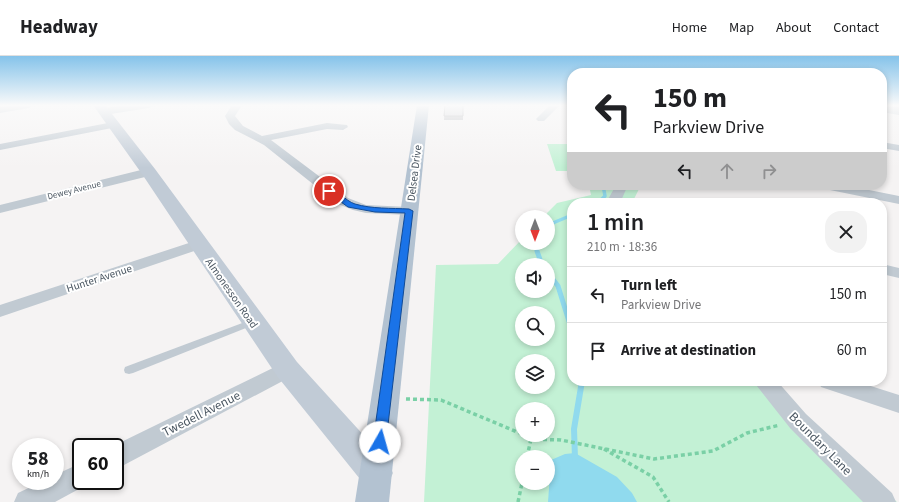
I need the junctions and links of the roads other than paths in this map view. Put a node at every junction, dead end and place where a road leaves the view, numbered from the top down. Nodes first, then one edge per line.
1 (67, 126) edge
2 (114, 126) edge
3 (237, 126) edge
4 (420, 126) edge
5 (343, 127) dead end
6 (262, 138) junction
7 (887, 146) edge
8 (0, 147) edge
9 (899, 148) edge
10 (149, 172) junction
11 (850, 190) edge
12 (899, 200) edge
13 (0, 209) edge
14 (409, 211) junction
15 (198, 245) junction
16 (887, 270) edge
17 (899, 273) edge
18 (0, 311) edge
19 (253, 322) junction
20 (287, 369) junction
21 (129, 370) dead end
22 (768, 386) edge
23 (845, 386) edge
24 (899, 404) edge
25 (124, 452) edge
26 (376, 473) junction
27 (72, 480) edge
28 (28, 502) edge
29 (372, 502) edge
30 (882, 502) edge

1 - 8 street
2 - 10 main road, Almonesson Road
3 - 6 street
4 - 14 main road, Delsea Drive
5 - 6 street
6 - 14 street
7 - 9 street
10 - 13 street, Dewey Avenue
10 - 15 main road, Almonesson Road
11 - 12 street
14 - 26 main road, Delsea Drive
15 - 18 street, Hunter Avenue
15 - 19 main road, Almonesson Road
16 - 17 street
19 - 20 main road, Almonesson Road
19 - 21 lane
20 - 25 street, Twedell Avenue
20 - 26 main road, Almonesson Road
22 - 30 street, Boundary Lane
23 - 24 street
26 - 29 main road, Delsea Drive
27 - 28 street

